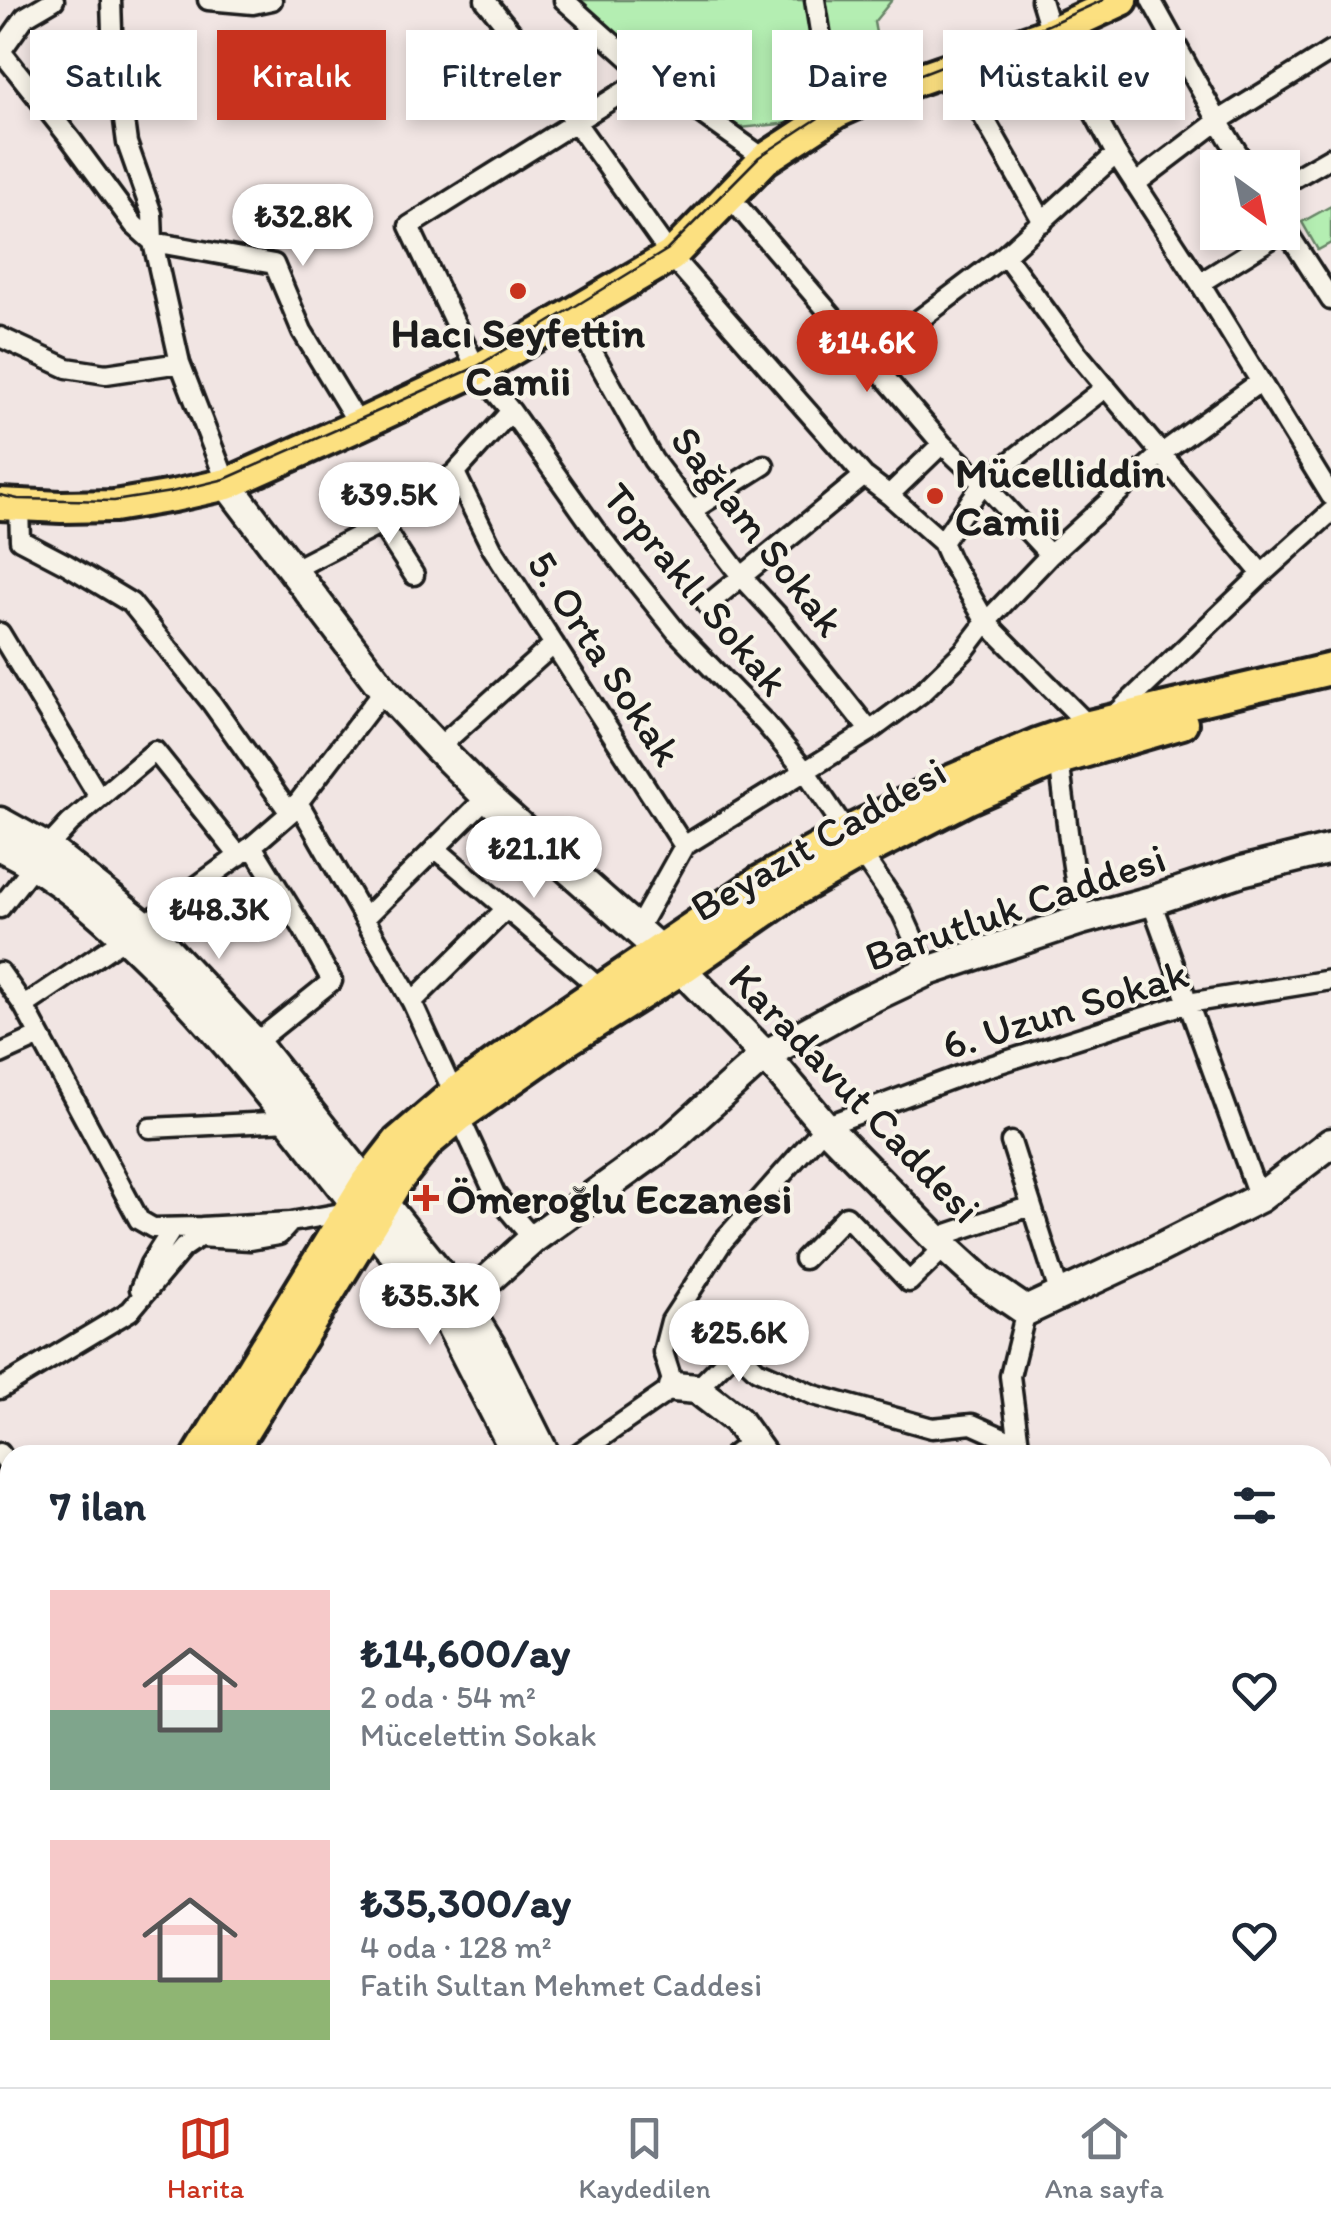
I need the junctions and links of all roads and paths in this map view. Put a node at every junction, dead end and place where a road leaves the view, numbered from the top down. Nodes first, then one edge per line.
1 (54, 0) edge
2 (110, 0) edge
3 (208, 0) edge
4 (272, 0) edge
5 (486, 0) edge
6 (564, 0) edge
7 (815, 0) edge
8 (1041, 0) edge
9 (1122, 0) edge
10 (1151, 0) edge
11 (820, 30) edge
12 (1050, 30) edge
13 (1057, 30) edge
14 (617, 47) edge
15 (1331, 50) edge
16 (0, 51) edge
17 (617, 97) edge
18 (710, 120) edge
19 (825, 120) edge
20 (984, 120) edge
21 (1098, 120) edge
22 (1218, 121) junction
23 (576, 123) junction
24 (1236, 150) edge
25 (1116, 154) junction
26 (1331, 157) edge
27 (765, 160) junction
28 (1300, 175) edge
29 (1135, 184) junction
30 (729, 196) junction
31 (1042, 222) junction
32 (153, 242) junction
33 (1251, 250) edge
34 (1297, 250) edge
35 (1005, 254) junction
36 (671, 256) junction
37 (1200, 284) junction
38 (1331, 300) edge
39 (572, 315) junction
40 (0, 337) edge
41 (867, 359) junction
42 (180, 362) junction
43 (477, 370) junction
44 (1261, 381) junction
45 (1106, 387) junction
46 (511, 411) junction
47 (359, 425) junction
48 (942, 444) junction
49 (1162, 452) junction
50 (764, 465) dead end
51 (455, 474) junction
52 (864, 476) junction
53 (983, 483) junction
54 (227, 484) junction
55 (889, 495) junction
56 (1331, 496) edge
57 (10, 505) edge
58 (691, 511) junction
59 (1331, 512) edge
60 (381, 524) junction
61 (942, 542) junction
62 (1050, 555) junction
63 (292, 570) junction
64 (1262, 574) junction
65 (414, 575) dead end
66 (741, 576) junction
67 (707, 605) dead end
68 (986, 622) junction
69 (0, 633) edge
70 (554, 644) junction
71 (8, 667) edge
72 (1331, 669) edge
73 (1331, 687) edge
74 (384, 690) junction
75 (1100, 723) junction
76 (870, 731) junction
77 (438, 748) junction
78 (1059, 759) junction
79 (806, 772) junction
80 (99, 797) junction
81 (487, 797) junction
82 (294, 807) junction
83 (0, 822) edge
84 (854, 843) junction
85 (0, 846) edge
86 (684, 846) junction
87 (435, 848) junction
88 (1331, 849) edge
89 (246, 851) junction
90 (41, 856) junction
91 (1150, 901) junction
92 (0, 908) edge
93 (506, 909) junction
94 (365, 918) junction
95 (1081, 920) junction
96 (638, 928) junction
97 (135, 931) junction
98 (672, 959) junction
99 (928, 971) junction
100 (0, 972) edge
101 (1331, 980) edge
102 (602, 990) junction
103 (412, 1002) junction
104 (1188, 1003) junction
105 (24, 1006) junction
106 (40, 1036) junction
107 (255, 1042) junction
108 (0, 1054) edge
109 (765, 1055) junction
110 (456, 1105) junction
111 (290, 1121) junction
112 (825, 1126) junction
113 (150, 1128) dead end
114 (1011, 1142) dead end
115 (1331, 1144) edge
116 (1259, 1198) junction
117 (364, 1205) junction
118 (1031, 1206) junction
119 (291, 1222) junction
120 (172, 1228) junction
121 (532, 1239) junction
122 (940, 1242) junction
123 (804, 1259) dead end
124 (1060, 1295) junction
125 (463, 1302) junction
126 (130, 1311) junction
127 (1026, 1311) junction
128 (686, 1388) junction
129 (0, 1389) edge
130 (206, 1445) edge
131 (234, 1445) edge
132 (512, 1445) edge
133 (541, 1445) edge
134 (592, 1445) edge
135 (747, 1445) edge
136 (1014, 1445) edge
137 (1023, 1445) edge

1 - 16 street
2 - 32 street
3 - 4 street
5 - 23 street
6 - 14 street
7 - 11 street
8 - 12 street
9 - 13 main road
10 - 22 street
15 - 22 street
16 - 32 street
17 - 23 street
18 - 27 street
19 - 27 main road
20 - 31 street
21 - 25 street
22 - 24 street
22 - 29 street
23 - 36 street
23 - 43 street, Topraklı Sokak
25 - 29 street
25 - 31 street
26 - 28 street
27 - 30 main road
29 - 37 street
30 - 36 main road
30 - 41 street
31 - 35 street
32 - 42 street
32 - 47 street
33 - 37 street
34 - 38 street
35 - 41 street
35 - 45 street
36 - 39 main road
36 - 52 street
37 - 44 street
39 - 43 main road
39 - 58 street, Sağlam Sokak
40 - 42 street
41 - 48 street
42 - 54 street
43 - 46 street, Topraklı Sokak
43 - 47 main road
44 - 49 street
44 - 56 street
45 - 49 street
45 - 53 street
46 - 51 street
46 - 79 street, Topraklı Sokak
47 - 54 main road
48 - 53 street
48 - 55 street
49 - 62 street
49 - 64 street
50 - 58 street
51 - 60 street
51 - 70 street, 5. Orta Sokak
52 - 55 street
52 - 66 street
53 - 61 street
53 - 62 street
54 - 57 main road
54 - 63 main road, Karadavut Caddesi
55 - 61 street
57 - 82 street
58 - 66 street, Sağlam Sokak
59 - 64 street
60 - 63 street
60 - 65 street
61 - 68 street
62 - 68 street
63 - 74 main road, Karadavut Caddesi
64 - 75 street
66 - 67 street
66 - 76 street, Sağlam Sokak
68 - 75 street
68 - 76 street
69 - 71 street
70 - 77 street
70 - 86 street, 5. Orta Sokak
71 - 80 street
72 - 75 main road, Beyazıt Caddesi
73 - 78 main road, Beyazıt Caddesi
74 - 77 main road, Karadavut Caddesi
74 - 82 street
75 - 84 main road, Beyazıt Caddesi
76 - 79 street
77 - 81 main road, Karadavut Caddesi
78 - 84 main road, Beyazıt Caddesi
78 - 95 street
79 - 84 street, Topraklı Sokak
79 - 86 street
80 - 89 street
80 - 90 street
81 - 87 street
81 - 96 main road, Karadavut Caddesi
82 - 89 street
82 - 94 street
83 - 90 main road
84 - 98 main road, Beyazıt Caddesi
84 - 99 street, Topraklı Sokak
85 - 90 main road
86 - 96 street
87 - 93 street
87 - 94 street
88 - 91 main road, Barutluk Caddesi
89 - 97 street
89 - 107 street
90 - 92 street
90 - 97 main road
91 - 95 main road, Barutluk Caddesi
91 - 104 street
93 - 102 street
93 - 103 street
94 - 103 street
95 - 99 main road, Barutluk Caddesi
96 - 98 main road, Karadavut Caddesi
97 - 105 street
97 - 107 main road
97 - 111 main road
98 - 102 main road, Beyazıt Caddesi
98 - 109 main road, Karadavut Caddesi
98 - 110 main road, Beyazıt Caddesi
99 - 109 main road, Barutluk Caddesi
100 - 105 street
101 - 104 street, 6. Uzun Sokak
102 - 110 main road, Beyazıt Caddesi
103 - 110 street
104 - 112 street, 6. Uzun Sokak
104 - 116 street
105 - 106 street
106 - 108 street
106 - 120 street
107 - 117 main road
109 - 112 main road, Karadavut Caddesi
109 - 121 main road, Barutluk Caddesi
110 - 117 main road, Beyazıt Caddesi
110 - 121 street
111 - 113 street
111 - 117 main road
112 - 122 main road, Karadavut Caddesi
112 - 128 street
114 - 118 street
115 - 116 main road
116 - 124 main road
117 - 119 street
117 - 125 main road
117 - 130 main road
117 - 131 main road
117 - 132 main road
118 - 122 street
118 - 124 street
119 - 120 street
119 - 126 street
120 - 126 street
121 - 125 main road, Barutluk Caddesi
122 - 123 street
122 - 127 main road, Karadavut Caddesi
124 - 127 main road
125 - 133 main road
126 - 129 street
127 - 137 street
128 - 134 street
128 - 135 main road
128 - 136 street

